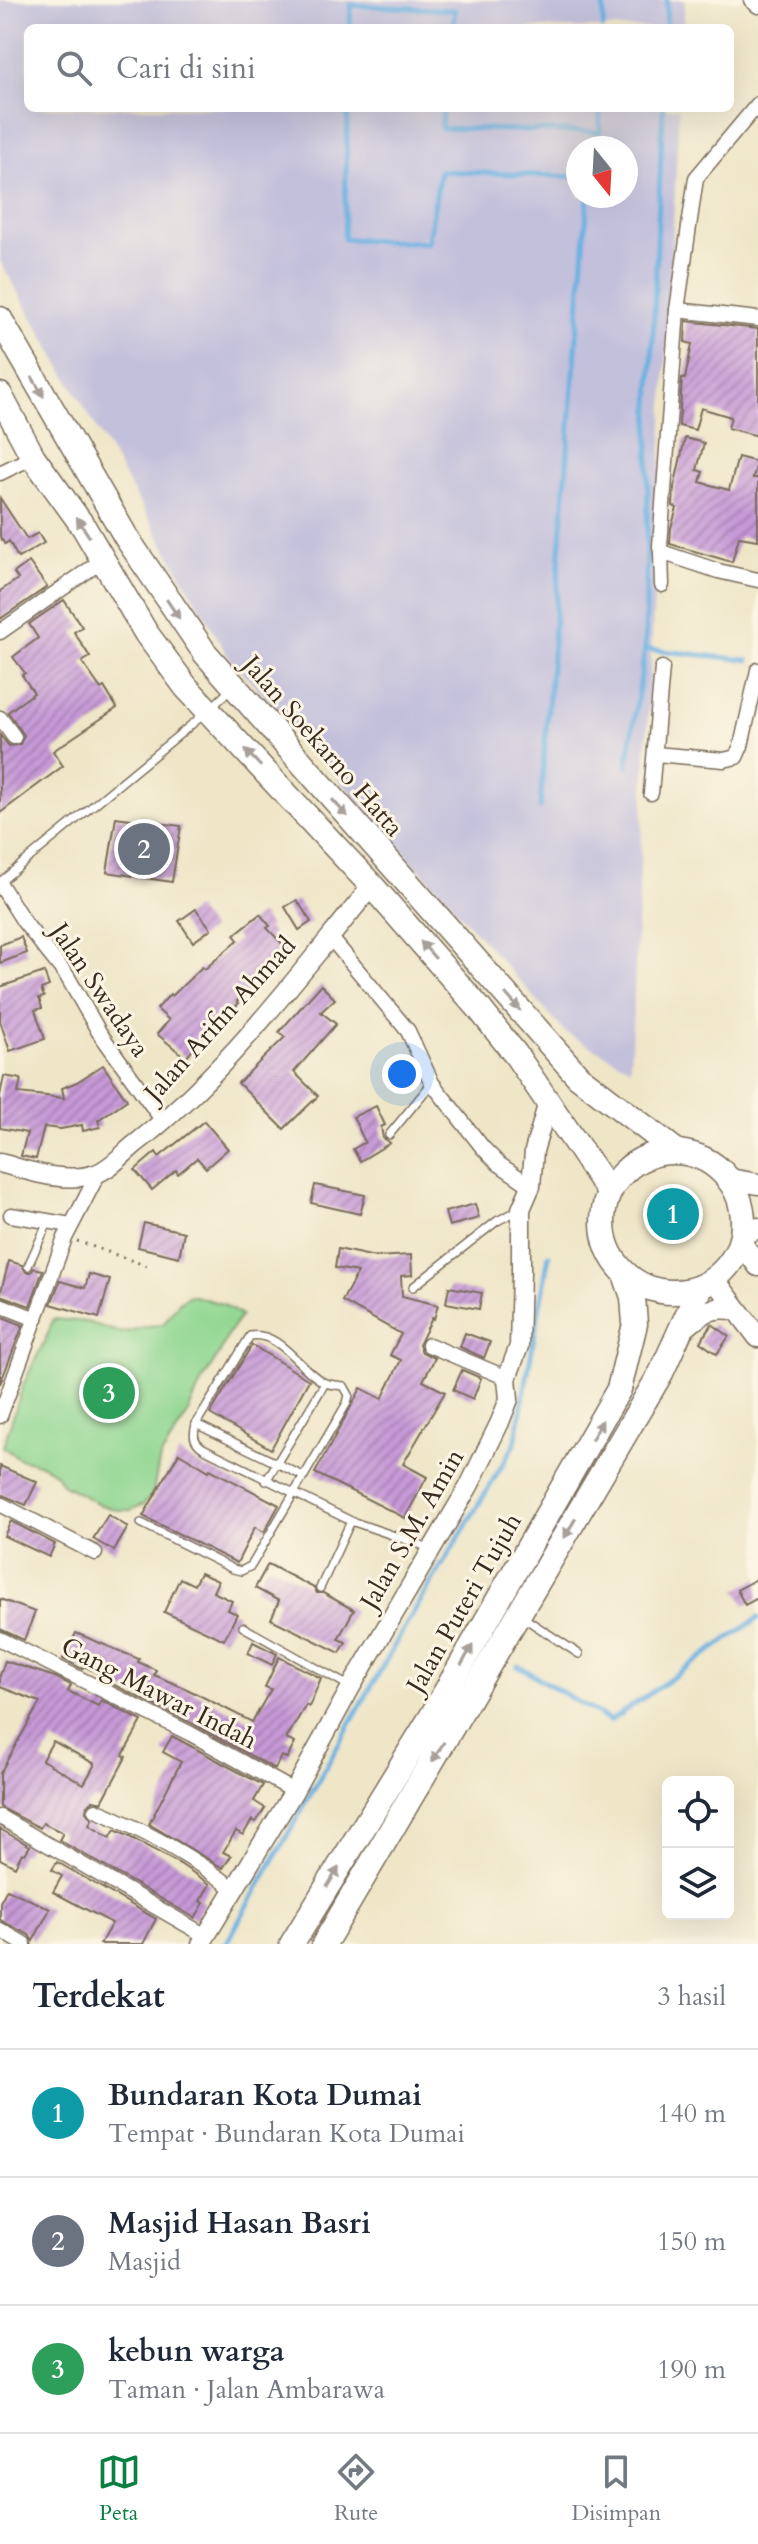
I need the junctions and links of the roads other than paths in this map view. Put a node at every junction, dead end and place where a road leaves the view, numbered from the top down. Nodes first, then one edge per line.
1 (751, 0) edge
2 (758, 6) edge
3 (758, 104) edge
4 (677, 310) junction
5 (0, 319) edge
6 (758, 319) edge
7 (1, 399) edge
8 (33, 457) junction
9 (0, 473) edge
10 (661, 552) junction
11 (103, 560) junction
12 (758, 580) edge
13 (662, 585) dead end
14 (0, 632) edge
15 (662, 668) dead end
16 (758, 670) edge
17 (233, 687) junction
18 (208, 711) junction
19 (0, 718) edge
20 (14, 737) dead end
21 (655, 754) junction
22 (651, 793) dead end
23 (0, 883) edge
24 (372, 886) junction
25 (330, 937) junction
26 (432, 1083) junction
27 (548, 1102) junction
28 (163, 1121) junction
29 (389, 1135) dead end
30 (676, 1151) junction
31 (0, 1163) edge
32 (98, 1174) junction
33 (730, 1179) junction
34 (758, 1184) edge
35 (531, 1186) junction
36 (609, 1192) junction
37 (521, 1209) junction
38 (11, 1215) dead end
39 (48, 1222) junction
40 (68, 1232) junction
41 (747, 1235) edge
42 (28, 1266) dead end
43 (758, 1266) edge
44 (625, 1274) junction
45 (707, 1283) junction
46 (413, 1287) dead end
47 (0, 1305) edge
48 (737, 1310) junction
49 (36, 1319) junction
50 (681, 1331) junction
51 (758, 1337) edge
52 (429, 1345) dead end
53 (507, 1378) junction
54 (325, 1383) junction
55 (0, 1416) edge
56 (196, 1424) junction
57 (275, 1463) junction
58 (303, 1476) junction
59 (266, 1481) junction
60 (294, 1493) junction
61 (0, 1504) edge
62 (351, 1521) junction
63 (141, 1523) dead end
64 (433, 1549) junction
65 (95, 1553) dead end
66 (320, 1588) dead end
67 (519, 1614) junction
68 (243, 1627) dead end
69 (0, 1639) edge
70 (579, 1654) dead end
71 (351, 1687) junction
72 (294, 1791) junction
73 (96, 1810) dead end
74 (0, 1817) edge
75 (234, 1889) junction
76 (0, 1930) edge
77 (204, 1940) edge
78 (24, 1944) edge
79 (292, 1944) edge
80 (324, 1944) edge

1 - 2 street
3 - 4 street
4 - 6 street
4 - 10 street
5 -> 17 highway, Jalan Soekarno Hatta
7 - 8 highway
8 - 9 street
11 -> 8 highway
10 - 12 street
10 - 13 street
11 - 14 street
11 - 18 highway
15 - 21 street
16 - 21 street
17 - 18 lane
17 -> 30 highway, Jalan Soekarno Hatta
18 - 23 lane
24 -> 18 highway
19 - 20 street
21 - 22 street
23 - 28 street, Jalan Swadaya
24 - 25 street, Jalan Arifin Ahmad
27 -> 24 highway
25 - 26 street
25 - 28 street, Jalan Arifin Ahmad
26 - 29 lane
26 - 35 street
27 - 35 street, Jalan S.M. Amin
27 - 36 highway
28 - 32 street, Jalan Arifin Ahmad
30 - 33 highway
30 - 36 highway
31 - 32 street
32 - 40 street
33 - 34 main road
33 - 41 highway
35 - 37 street, Jalan S.M. Amin
36 - 44 highway
37 - 46 lane
37 - 53 street, Jalan S.M. Amin
38 - 39 street
39 - 40 street
39 - 42 lane
40 - 49 street
41 - 43 main road
41 - 45 highway
44 - 45 highway
79 -> 44 highway, Jalan Puteri Tujuh
45 - 48 main road
45 - 50 highway, Jalan Puteri Tujuh
47 - 49 street
48 - 50 main road
48 - 51 main road
49 - 55 street
50 -> 67 highway, Jalan Puteri Tujuh
52 - 53 street
53 - 64 street, Jalan S.M. Amin
54 - 56 lane
54 - 57 lane
54 - 58 lane
56 - 57 lane
56 - 59 lane
57 - 58 lane
57 - 59 lane
58 - 60 lane
59 - 60 lane
60 - 62 lane
60 - 63 lane
61 - 65 street
62 - 64 lane
62 - 66 lane
64 - 71 street, Jalan S.M. Amin
67 - 70 lane
67 -> 80 highway, Jalan Puteri Tujuh
68 - 71 lane
69 - 72 street, Gang Mawar Indah
71 - 72 street, Jalan S.M. Amin
72 - 75 street, Jalan S.M. Amin
73 - 75 street
74 - 77 street
75 - 77 street, Jalan S.M. Amin
76 - 78 street

